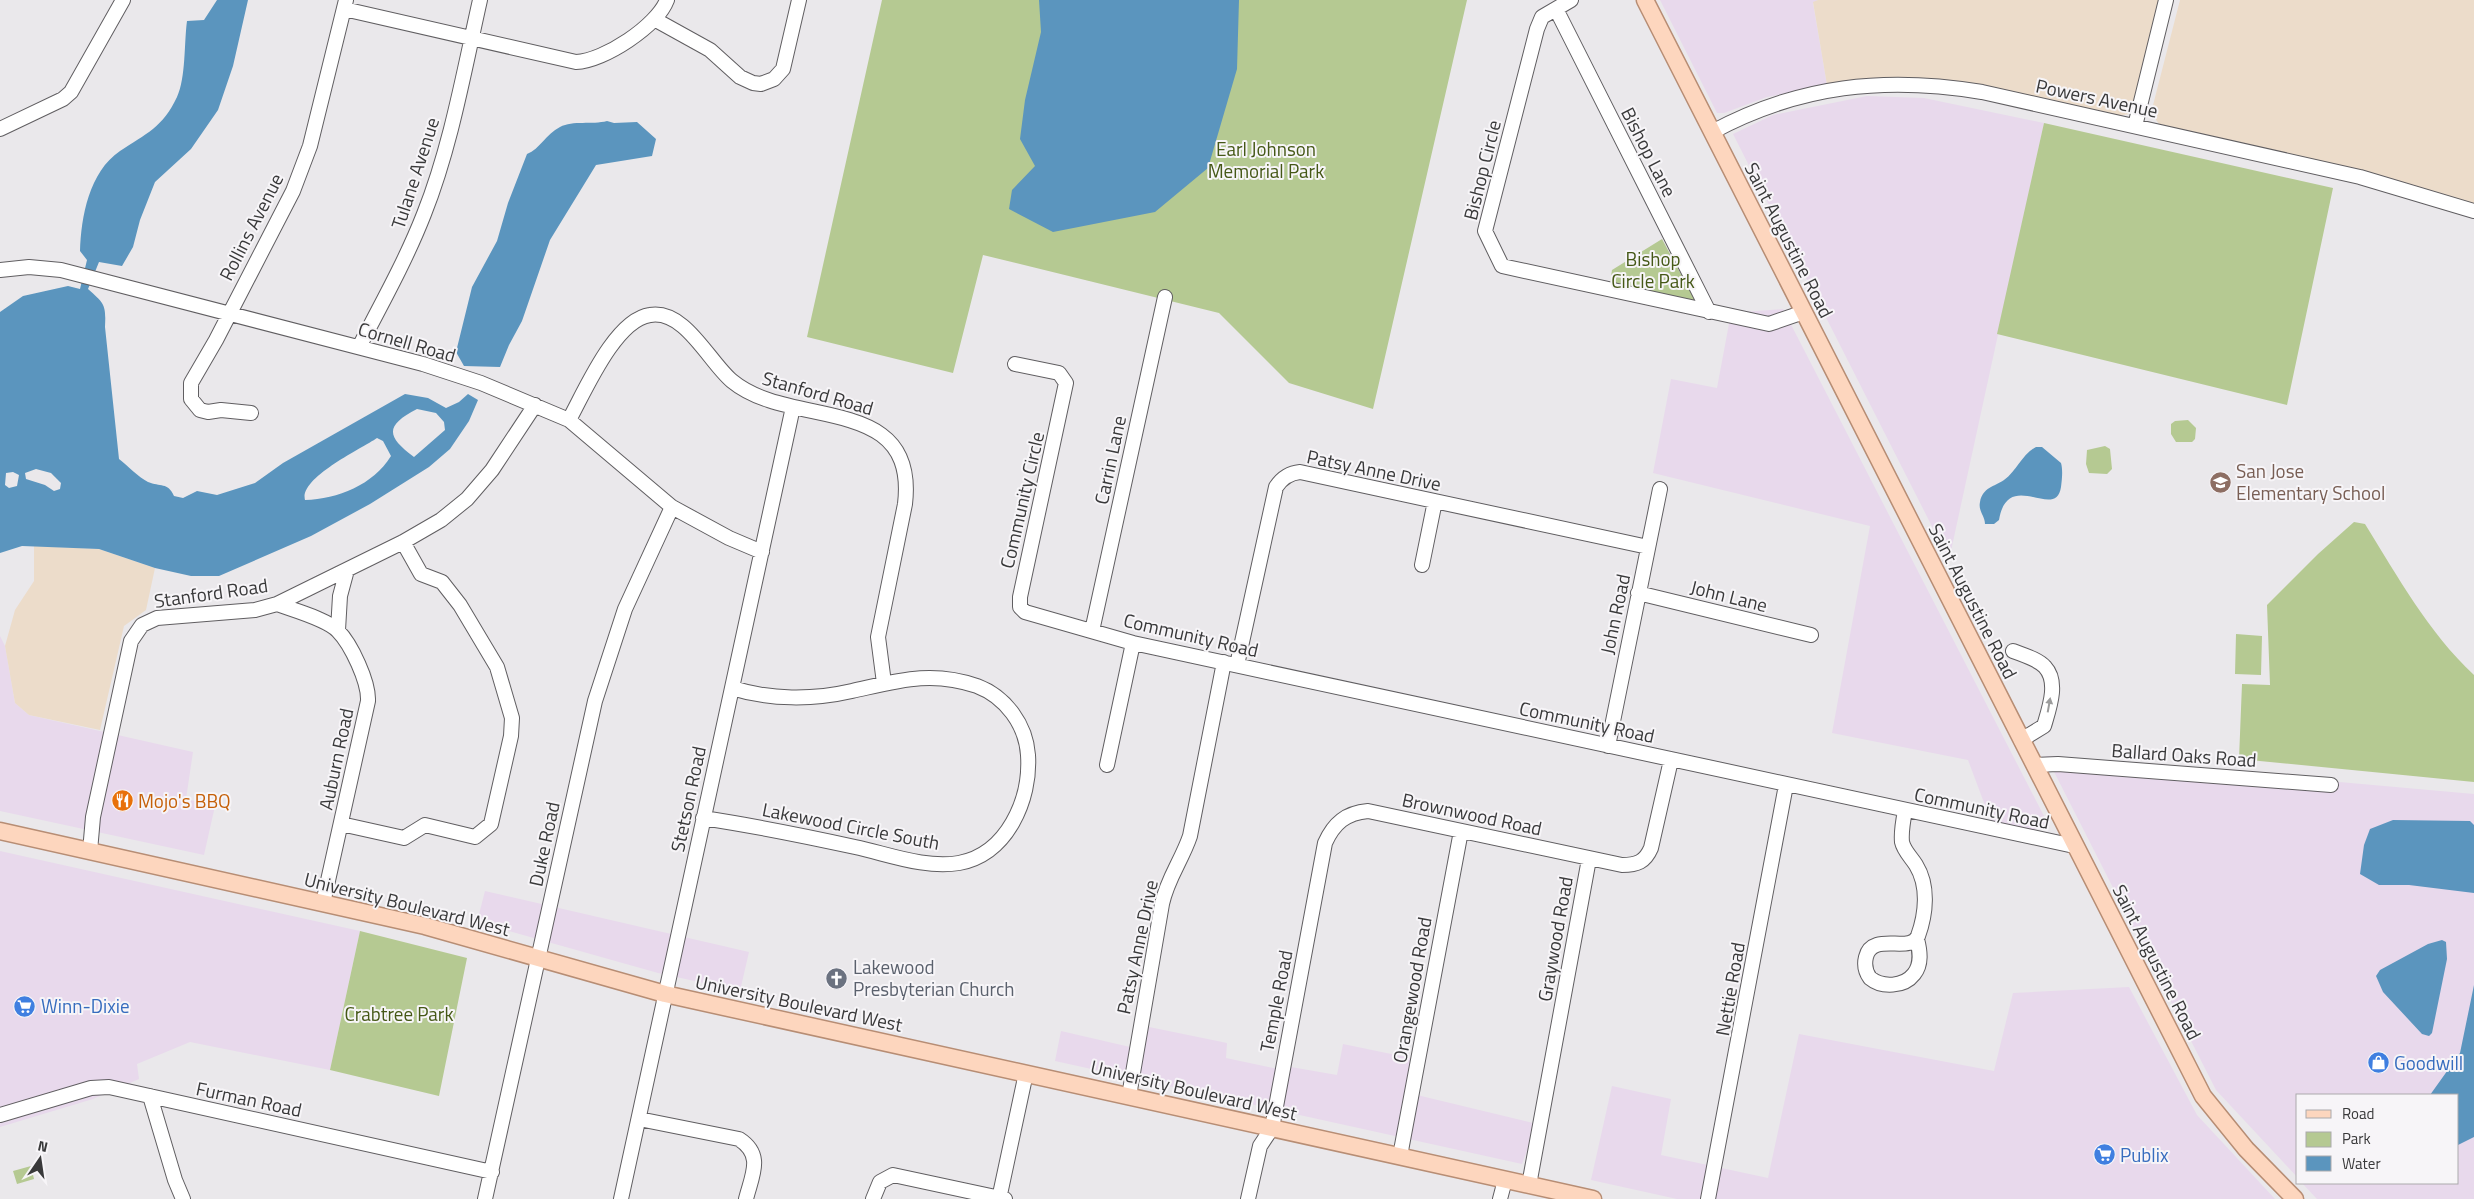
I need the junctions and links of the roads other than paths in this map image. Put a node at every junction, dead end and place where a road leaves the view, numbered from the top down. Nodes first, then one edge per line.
1 (123, 0) edge
2 (480, 0) edge
3 (667, 0) edge
4 (799, 0) edge
5 (1571, 0) edge
6 (1645, 0) edge
7 (2166, 0) edge
8 (345, 4) edge
9 (1556, 8) junction
10 (654, 19) junction
11 (471, 39) junction
12 (2135, 126) junction
13 (0, 129) edge
14 (1712, 132) junction
15 (2474, 211) edge
16 (0, 270) edge
17 (1165, 297) dead end
18 (1709, 312) junction
19 (1804, 312) junction
20 (229, 313) junction
21 (359, 347) junction
22 (1015, 364) dead end
23 (535, 405) junction
24 (793, 407) junction
25 (251, 412) dead end
26 (569, 420) junction
27 (1660, 489) dead end
28 (1435, 501) junction
29 (672, 507) junction
30 (403, 542) junction
31 (1648, 547) junction
32 (762, 552) junction
33 (1422, 565) dead end
34 (347, 570) junction
35 (1638, 593) junction
36 (277, 604) junction
37 (338, 630) junction
38 (1092, 631) junction
39 (1811, 635) dead end
40 (1133, 643) junction
41 (2013, 651) dead end
42 (1231, 664) junction
43 (884, 683) junction
44 (732, 688) junction
45 (2021, 740) junction
46 (1608, 746) junction
47 (1671, 760) junction
48 (1107, 765) dead end
49 (2034, 765) junction
50 (1786, 785) junction
51 (2330, 785) dead end
52 (1905, 811) junction
53 (1347, 815) joint
54 (703, 818) junction
55 (341, 824) junction
56 (1461, 831) junction
57 (0, 832) edge
58 (2074, 846) junction
59 (90, 851) junction
60 (1589, 859) junction
61 (323, 903) junction
62 (1917, 939) dead end
63 (538, 959) junction
64 (665, 994) junction
65 (1026, 1074) junction
66 (150, 1096) junction
67 (1129, 1096) junction
68 (0, 1115) edge
69 (639, 1119) junction
70 (1272, 1128) junction
71 (1400, 1156) junction
72 (492, 1172) junction
73 (1505, 1180) junction
74 (1529, 1185) junction
75 (1001, 1198) edge
76 (183, 1199) edge
77 (486, 1199) edge
78 (622, 1199) edge
79 (746, 1199) edge
80 (873, 1199) edge
81 (1248, 1199) edge
82 (1500, 1199) edge
83 (1593, 1199) edge
84 (1708, 1199) edge
85 (2295, 1199) edge

1 - 13 street
2 - 11 street, Tulane Avenue
3 - 10 street
4 - 10 street
5 - 9 street, Bishop Circle
6 - 14 main road, Saint Augustine Road
7 - 12 street
8 - 11 street
8 - 20 street, Rollins Avenue
9 - 18 street, Bishop Lane
9 - 18 street, Bishop Circle
10 - 11 street
11 - 21 street, Tulane Avenue
12 - 14 street, Powers Avenue
12 - 15 street, Powers Avenue
14 - 19 main road, Saint Augustine Road
16 - 20 street, Cornell Road
17 - 38 street, Carrin Lane
18 - 19 street, Bishop Circle
19 - 45 main road, Saint Augustine Road
20 - 21 street, Cornell Road
20 - 25 street, Rollins Avenue
21 - 23 street, Cornell Road
22 - 38 street, Community Circle
23 - 26 street, Cornell Road
23 - 30 street, Stanford Road
24 - 26 street, Stanford Road
24 - 32 street, Stetson Road
24 - 43 street, Stanford Road
26 - 29 street, Cornell Road
27 - 31 street, John Road
28 - 31 street, Patsy Anne Drive
28 - 33 street
28 - 42 street, Patsy Anne Drive
29 - 32 street, Cornell Road
29 - 63 street, Duke Road
30 - 34 street, Stanford Road
30 - 55 street
31 - 35 street, John Road
32 - 44 street, Stetson Road
34 - 36 street, Stanford Road
34 - 37 street
35 - 39 street, John Lane
35 - 46 street, John Road
36 - 37 street
36 - 59 street, Stanford Road
37 - 55 street, Auburn Road
38 - 40 street, Community Road
40 - 42 street, Community Road
40 - 48 street
45 -> 41 street
42 - 46 street, Community Road
42 - 67 street, Patsy Anne Drive
43 - 44 street, Lakewood Circle South
43 - 54 street, Lakewood Circle South
44 - 54 street, Stetson Road
45 - 49 main road, Saint Augustine Road
46 - 47 street, Community Road
47 - 50 street, Community Road
47 - 60 street, Graywood Road
49 - 51 street, Ballard Oaks Road
49 - 58 main road, Saint Augustine Road
50 - 52 street, Community Road
50 - 84 street, Nettie Road
52 - 58 street, Community Road
52 - 62 street
53 - 56 street, Brownwood Road
53 - 70 street, Temple Road
54 - 64 street, Stetson Road
55 - 61 street, Auburn Road
56 - 60 street, Brownwood Road
56 - 71 street, Orangewood Road
57 - 59 main road, University Boulevard West
58 - 85 main road, Saint Augustine Road
59 - 61 main road, University Boulevard West
60 - 74 street, Graywood Road
61 - 63 main road, University Boulevard West
63 - 64 main road, University Boulevard West
63 - 72 street, Duke Road
64 - 65 main road, University Boulevard West
64 - 69 street, Stetson Road
65 - 67 main road, University Boulevard West
65 - 75 street
66 - 68 street, Furman Road
66 - 72 street, Furman Road
66 - 76 street
67 - 70 main road, University Boulevard West
69 - 78 street, Stetson Road
69 - 79 street
70 - 71 main road, University Boulevard West
70 - 81 street, Temple Road
71 - 73 main road, University Boulevard West
72 - 77 street, Duke Road
73 - 74 main road, University Boulevard West
73 - 82 street
74 - 83 main road, University Boulevard West
75 - 80 street

